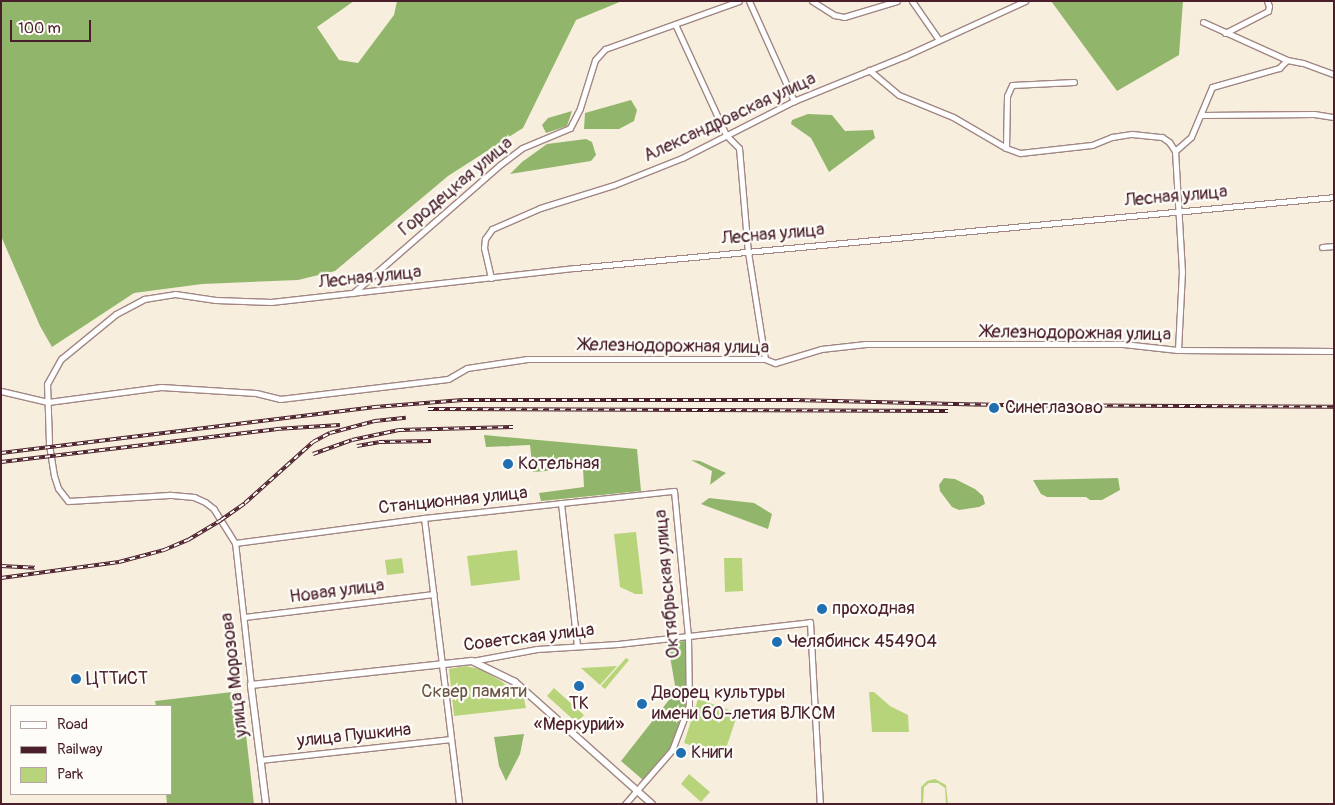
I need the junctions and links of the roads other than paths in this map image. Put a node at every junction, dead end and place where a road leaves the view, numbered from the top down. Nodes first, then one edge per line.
1 (739, 1) edge
2 (749, 1) edge
3 (812, 1) edge
4 (897, 1) edge
5 (912, 1) edge
6 (1025, 1) edge
7 (1268, 4) edge
8 (1203, 22) dead end
9 (675, 24) junction
10 (1225, 33) junction
11 (939, 40) junction
12 (1286, 60) junction
13 (869, 70) junction
14 (1334, 74) edge
15 (1074, 82) dead end
16 (794, 102) junction
17 (1202, 115) junction
18 (1334, 117) edge
19 (726, 135) junction
20 (1006, 148) junction
21 (1175, 150) junction
22 (1334, 197) edge
23 (1179, 211) junction
24 (1334, 246) edge
25 (1322, 247) dead end
26 (748, 252) junction
27 (491, 278) junction
28 (352, 293) junction
29 (1178, 350) junction
30 (1334, 352) edge
31 (765, 359) junction
32 (1, 391) edge
33 (48, 402) junction
34 (674, 491) joint
35 (561, 503) junction
36 (424, 518) junction
37 (235, 543) junction
38 (434, 594) junction
39 (244, 617) junction
40 (688, 637) junction
41 (577, 646) junction
42 (472, 661) junction
43 (442, 663) junction
44 (251, 685) junction
45 (451, 739) junction
46 (260, 760) junction
47 (637, 791) junction
48 (266, 804) edge
49 (459, 804) edge
50 (625, 804) edge
51 (652, 804) edge
52 (820, 804) edge

1 - 9 street, Городецкая улица
2 - 16 street
3 - 4 street
5 - 11 street
6 - 11 street, Александровская улица
7 - 10 street
8 - 10 street
9 - 19 street
9 - 28 street, Городецкая улица
10 - 12 street
11 - 13 street, Александровская улица
12 - 14 street
12 - 17 street
13 - 16 street, Александровская улица
13 - 20 street
15 - 20 street
16 - 19 street, Александровская улица
17 - 18 street
17 - 21 street
19 - 26 street
19 - 27 street, Александровская улица
20 - 21 street
21 - 23 street
22 - 23 street, Лесная улица
23 - 26 street, Лесная улица
23 - 29 street
24 - 25 street
26 - 27 street, Лесная улица
26 - 31 street
27 - 28 street, Лесная улица
28 - 33 street, Лесная улица
29 - 30 street, Железнодорожная улица
29 - 31 street, Железнодорожная улица
31 - 33 street, Железнодорожная улица
32 - 33 street
33 - 37 street, Лесная улица
34 - 35 street, Станционная улица
34 - 40 street, Октябрьская улица
35 - 36 street, Станционная улица
35 - 41 street
36 - 37 street, Станционная улица
36 - 38 street
37 - 39 street, улица Морозова
38 - 39 street, Новая улица
38 - 43 street
39 - 44 street, улица Морозова
40 - 41 street, Советская улица
40 - 47 street, Октябрьская улица
40 - 52 street, Советская улица
41 - 42 street, Советская улица
42 - 43 street, Советская улица
42 - 47 street
43 - 44 street, Советская улица
43 - 45 street
44 - 46 street, улица Морозова
45 - 46 street, улица Пушкина
45 - 49 street
46 - 48 street, улица Морозова
47 - 50 street, Октябрьская улица
47 - 51 street

